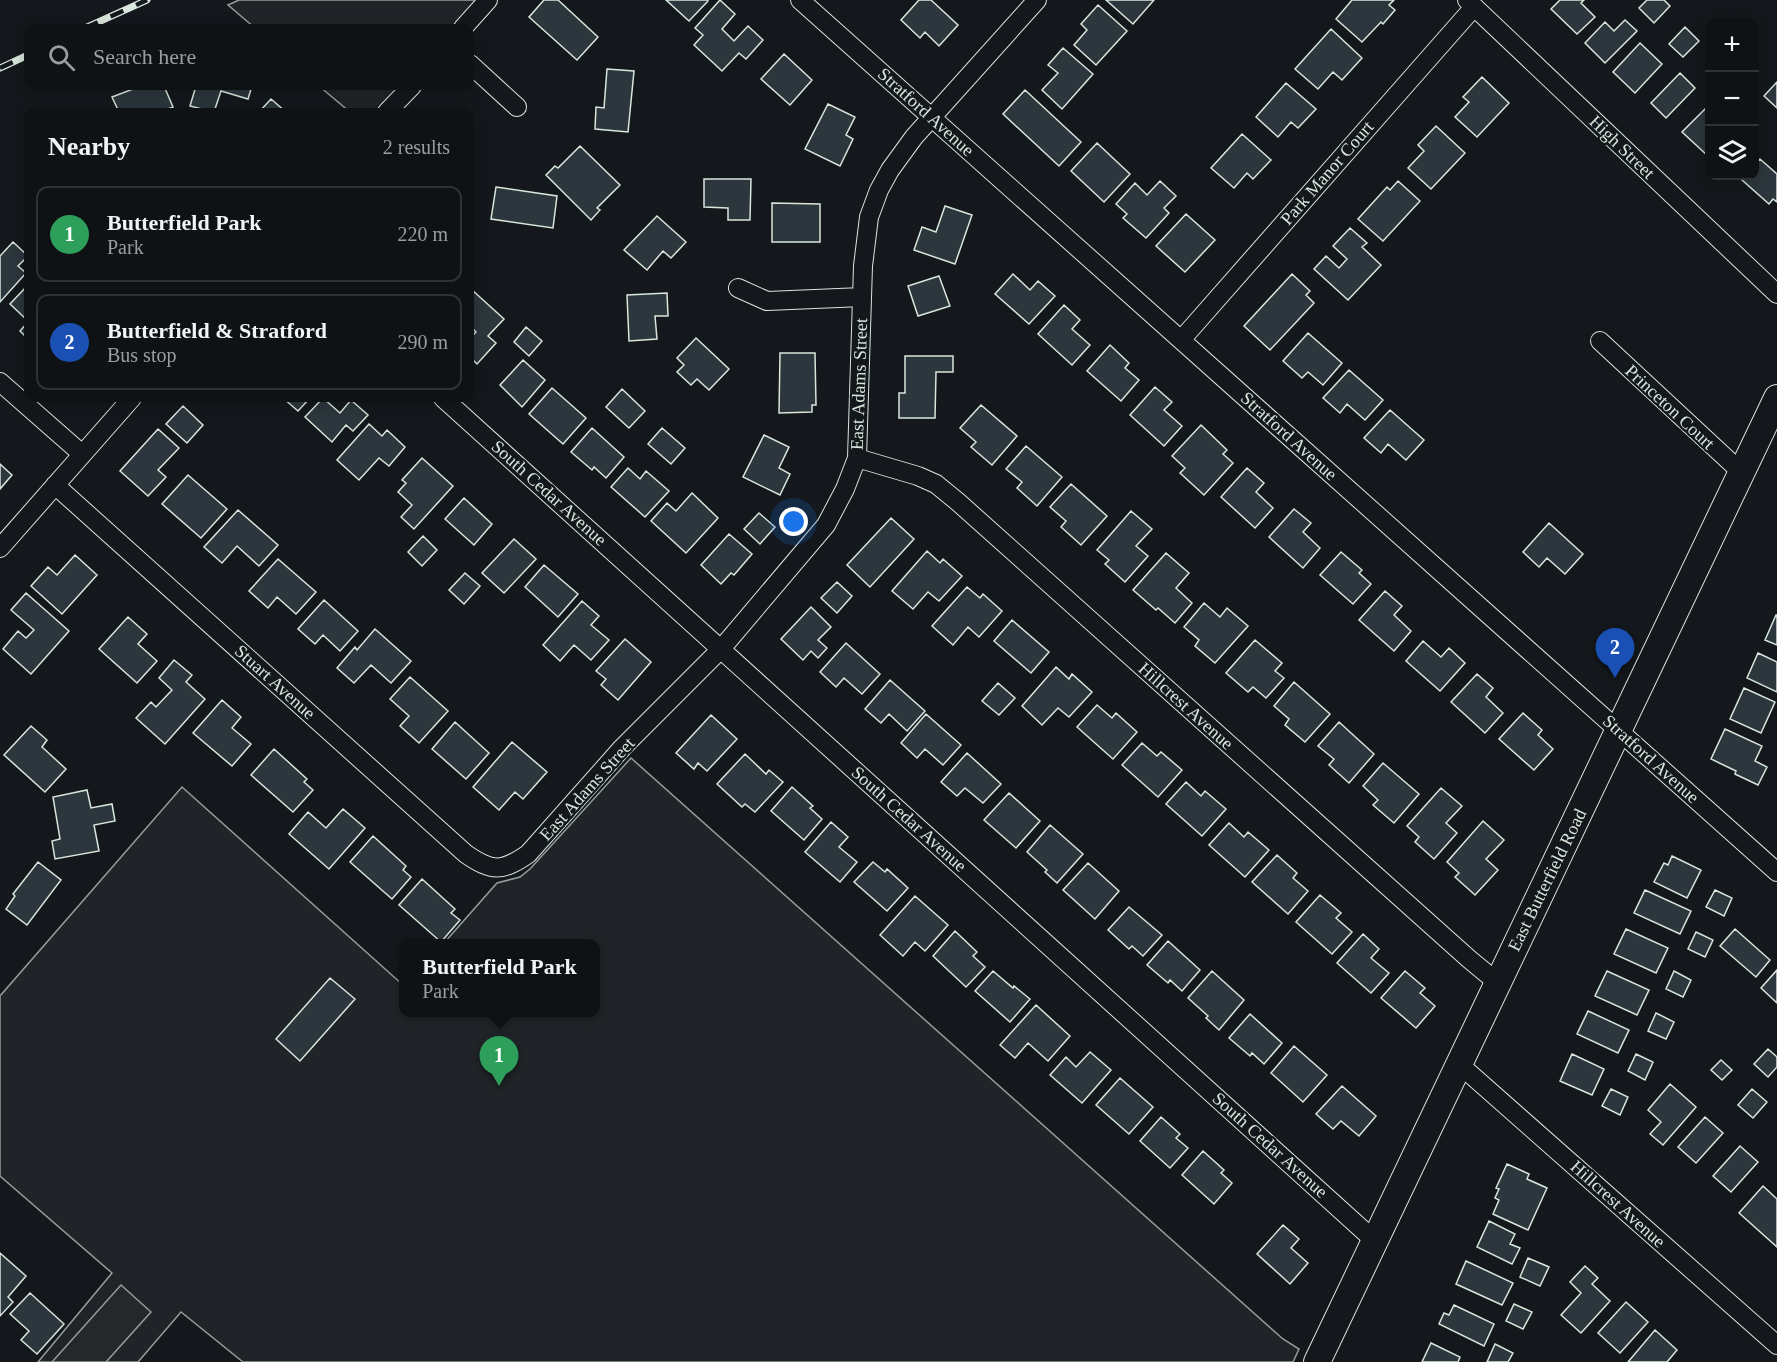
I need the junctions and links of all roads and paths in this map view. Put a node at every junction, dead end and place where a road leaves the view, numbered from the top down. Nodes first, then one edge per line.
1 (488, 0) edge
2 (800, 0) edge
3 (1037, 0) edge
4 (1471, 3) edge
5 (467, 24) edge
6 (474, 68) edge
7 (408, 90) edge
8 (517, 106) dead end
9 (391, 108) edge
10 (932, 118) junction
11 (738, 288) dead end
12 (1777, 294) edge
13 (862, 297) junction
14 (1181, 340) junction
15 (1600, 341) dead end
16 (0, 382) edge
17 (1777, 398) edge
18 (128, 402) edge
19 (447, 402) edge
20 (82, 454) junction
21 (857, 458) junction
22 (1742, 472) junction
23 (56, 485) junction
24 (0, 548) edge
25 (721, 649) junction
26 (1619, 730) junction
27 (500, 869) joint
28 (1777, 872) edge
29 (1498, 983) junction
30 (1459, 1064) junction
31 (1375, 1240) junction
32 (1777, 1345) edge
33 (1317, 1362) edge

1 - 5 street
2 - 10 street, Stratford Avenue
3 - 10 street, East Adams Street
4 - 12 street, High Street
4 - 14 street, Park Manor Court
6 - 8 street
7 - 9 street
10 - 13 street, East Adams Street
10 - 14 street, Stratford Avenue
11 - 13 street
13 - 21 street, East Adams Street
14 - 26 street, Stratford Avenue
15 - 22 street, Princeton Court
16 - 20 street
17 - 22 main road, East Butterfield Road
18 - 20 street
19 - 25 street, South Cedar Avenue
20 - 23 street
21 - 25 street, East Adams Street
21 - 29 street, Hillcrest Avenue
22 - 26 main road, East Butterfield Road
23 - 24 street
23 - 27 street, Stuart Avenue
25 - 27 street, East Adams Street
25 - 31 street, South Cedar Avenue
26 - 28 street, Stratford Avenue
26 - 29 main road, East Butterfield Road
29 - 30 main road, East Butterfield Road
30 - 31 main road, East Butterfield Road
30 - 32 street, Hillcrest Avenue
31 - 33 main road, East Butterfield Road

